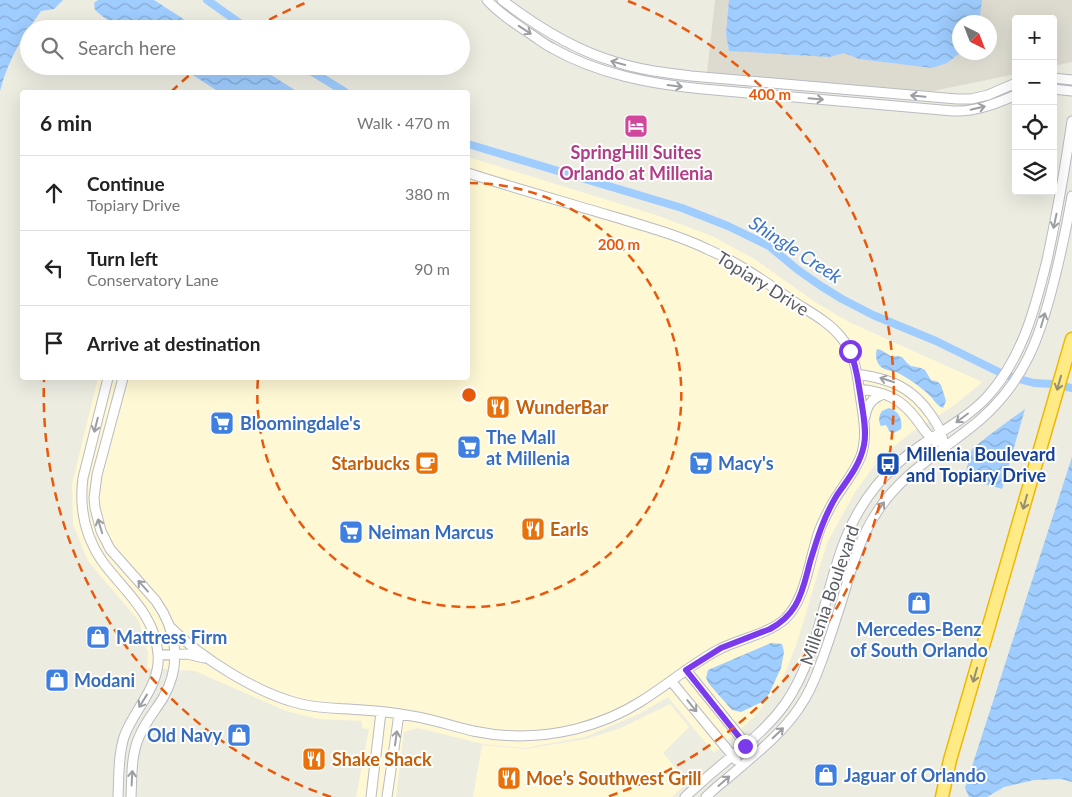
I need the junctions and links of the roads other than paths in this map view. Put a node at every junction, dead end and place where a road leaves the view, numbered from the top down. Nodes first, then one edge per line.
1 (487, 0) edge
2 (502, 0) edge
3 (1057, 78) edge
4 (1072, 80) edge
5 (1012, 85) edge
6 (1057, 89) edge
7 (1072, 91) edge
8 (1012, 97) edge
9 (1072, 121) edge
10 (470, 174) edge
11 (1072, 196) edge
12 (1072, 339) edge
13 (857, 374) junction
14 (108, 380) edge
15 (122, 380) edge
16 (859, 389) junction
17 (884, 394) junction
18 (864, 424) junction
19 (942, 433) junction
20 (931, 439) junction
21 (944, 447) junction
22 (170, 626) junction
23 (175, 654) junction
24 (158, 655) junction
25 (216, 663) junction
26 (686, 670) junction
27 (671, 680) junction
28 (382, 712) junction
29 (399, 714) junction
30 (745, 746) junction
31 (733, 756) junction
32 (753, 756) junction
33 (742, 766) junction
34 (118, 797) edge
35 (131, 797) edge
36 (371, 797) edge
37 (387, 797) edge
38 (685, 797) edge
39 (706, 797) edge
40 (942, 797) edge

1 -> 8 street
5 -> 2 street
3 - 4 street
6 - 7 street
9 -> 19 street, Millenia Boulevard
10 - 13 street, Topiary Drive
21 -> 11 street, Millenia Boulevard
12 -> 40 highway
13 - 16 street, Topiary Drive
19 -> 13 street
14 -> 24 street
22 -> 15 street
16 - 17 street
16 - 18 street, Topiary Drive
17 - 18 street, Topiary Drive
17 - 20 street
18 - 26 street, Topiary Drive
19 - 20 street, Millenia Boulevard
19 - 21 street
20 - 21 street
20 - 30 street, Millenia Boulevard
32 -> 21 street, Millenia Boulevard
22 - 23 street
22 - 25 street
23 - 24 street
23 - 25 street
35 -> 23 street
24 -> 34 street
25 - 28 street, Topiary Drive
26 - 27 street, Topiary Drive
26 - 30 street
27 - 29 street, Topiary Drive
27 -> 31 street
28 - 29 street, Topiary Drive
28 - 36 street
37 -> 29 street
30 - 31 street, Millenia Boulevard
30 - 32 street
31 - 33 street
31 - 38 street, Millenia Boulevard
32 - 33 street, Millenia Boulevard
39 -> 33 street, Millenia Boulevard

